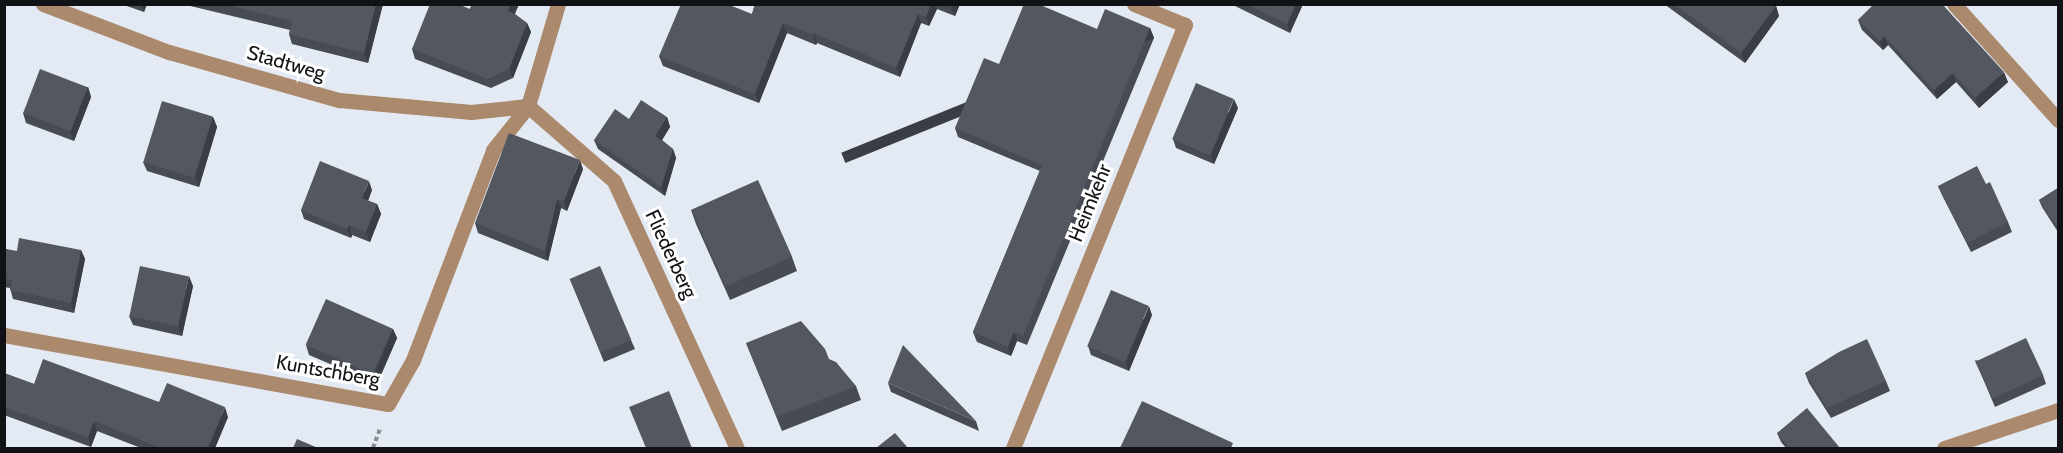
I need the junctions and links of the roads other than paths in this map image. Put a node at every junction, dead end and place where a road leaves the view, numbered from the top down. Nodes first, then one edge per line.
1 (44, 4) edge
2 (558, 4) edge
3 (1134, 4) edge
4 (1954, 4) edge
5 (528, 106) junction
6 (2058, 120) edge
7 (4, 335) edge
8 (2058, 410) edge
9 (737, 448) edge
10 (1012, 448) edge
11 (1944, 448) edge

1 - 5 street, Stadtweg
2 - 5 street
3 - 10 street, Heimkehr
4 - 6 street
5 - 7 street, Kuntschberg
5 - 9 street, Fliederberg
8 - 11 street

